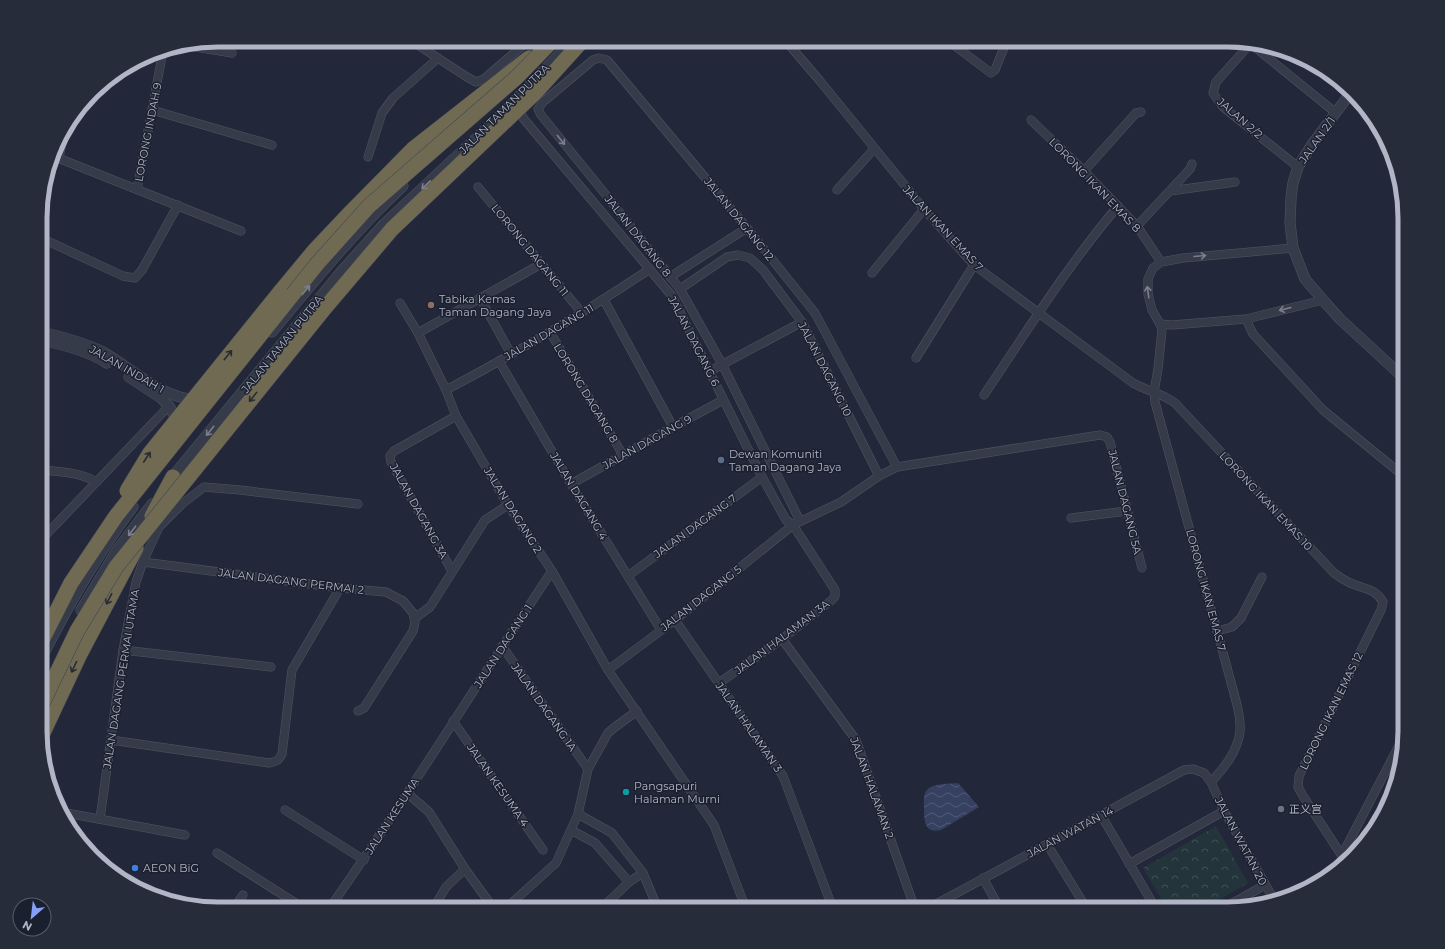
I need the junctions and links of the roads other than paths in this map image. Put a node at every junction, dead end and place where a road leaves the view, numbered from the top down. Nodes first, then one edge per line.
1 (421, 47) edge
2 (521, 47) edge
3 (544, 47) edge
4 (546, 47) edge
5 (547, 47) edge
6 (566, 47) edge
7 (577, 47) edge
8 (791, 47) edge
9 (956, 47) edge
10 (1004, 47) edge
11 (200, 48) edge
12 (1247, 48) edge
13 (1257, 49) edge
14 (232, 53) dead end
15 (162, 56) edge
16 (438, 58) junction
17 (520, 95) junction
18 (1348, 97) edge
19 (538, 109) joint
20 (152, 110) junction
21 (1141, 112) dead end
22 (503, 113) junction
23 (1336, 113) junction
24 (523, 118) junction
25 (1031, 120) dead end
26 (447, 122) junction
27 (272, 145) dead end
28 (874, 148) junction
29 (368, 157) dead end
30 (58, 158) edge
31 (1192, 164) dead end
32 (1298, 168) junction
33 (1084, 171) junction
34 (1235, 182) dead end
35 (478, 187) dead end
36 (137, 189) junction
37 (837, 190) dead end
38 (1170, 191) junction
39 (178, 205) junction
40 (1118, 206) junction
41 (924, 209) junction
42 (373, 214) junction
43 (1137, 226) junction
44 (747, 228) junction
45 (241, 231) dead end
46 (47, 240) edge
47 (1293, 248) junction
48 (1161, 262) junction
49 (541, 264) junction
50 (974, 265) junction
51 (650, 270) junction
52 (872, 273) dead end
53 (670, 277) junction
54 (680, 289) junction
55 (480, 298) junction
56 (604, 300) junction
57 (1323, 300) junction
58 (400, 303) dead end
59 (582, 313) junction
60 (1038, 313) junction
61 (1246, 319) junction
62 (802, 322) junction
63 (1160, 324) junction
64 (550, 332) junction
65 (47, 333) edge
66 (418, 333) junction
67 (47, 341) edge
68 (512, 354) junction
69 (916, 358) dead end
70 (499, 361) junction
71 (722, 364) junction
72 (710, 371) junction
73 (1398, 373) edge
74 (446, 390) junction
75 (1154, 392) junction
76 (984, 395) dead end
77 (723, 400) junction
78 (214, 402) junction
79 (169, 406) junction
80 (456, 416) junction
81 (673, 426) junction
82 (184, 439) junction
83 (623, 455) junction
84 (897, 467) junction
85 (47, 470) edge
86 (1398, 471) edge
87 (879, 476) junction
88 (173, 477) junction
89 (762, 477) junction
90 (97, 482) junction
91 (571, 484) junction
92 (358, 504) dead end
93 (508, 506) junction
94 (1127, 511) junction
95 (116, 516) junction
96 (1071, 518) dead end
97 (796, 523) junction
98 (47, 535) edge
99 (143, 562) junction
100 (1142, 568) dead end
101 (452, 571) junction
102 (552, 571) junction
103 (628, 576) junction
104 (1262, 577) dead end
105 (340, 588) junction
106 (1383, 602) joint
107 (415, 618) junction
108 (674, 620) junction
109 (661, 630) junction
110 (1217, 631) junction
111 (47, 632) edge
112 (782, 638) junction
113 (502, 646) junction
114 (47, 649) edge
115 (124, 650) junction
116 (271, 667) dead end
117 (608, 670) junction
118 (47, 677) edge
119 (719, 684) junction
120 (47, 695) edge
121 (358, 711) dead end
122 (637, 711) junction
123 (454, 721) junction
124 (47, 726) edge
125 (111, 740) junction
126 (1397, 749) edge
127 (588, 768) junction
128 (1211, 782) junction
129 (407, 793) junction
130 (284, 810) dead end
131 (1224, 811) junction
132 (69, 813) edge
133 (578, 814) junction
134 (1101, 815) junction
135 (100, 819) junction
136 (571, 830) junction
137 (185, 835) dead end
138 (1047, 844) junction
139 (543, 850) dead end
140 (217, 853) dead end
141 (1343, 857) edge
142 (364, 860) junction
143 (1129, 864) junction
144 (465, 869) junction
145 (642, 873) junction
146 (983, 878) junction
147 (630, 882) junction
148 (1265, 885) junction
149 (243, 895) dead end
150 (1272, 896) edge
151 (238, 902) edge
152 (294, 902) edge
153 (334, 902) edge
154 (437, 902) edge
155 (489, 902) edge
156 (514, 902) edge
157 (609, 902) edge
158 (655, 902) edge
159 (743, 902) edge
160 (830, 902) edge
161 (913, 902) edge
162 (940, 902) edge
163 (996, 902) edge
164 (1083, 902) edge
165 (1152, 902) edge
166 (1235, 902) edge

1 - 16 street
2 - 16 street
3 - 26 highway
4 - 95 highway, bridge
5 - 42 street, JALAN TAMAN PUTRA
6 - 17 street, JALAN TAMAN PUTRA
7 -> 120 highway, bridge
8 - 28 street, JALAN IKAN EMAS 7
9 - 10 street
11 - 14 street
12 - 32 street, JALAN 2/2
13 - 23 street
15 - 20 street, LORONG INDAH 9
16 - 29 street
17 - 22 street, JALAN TAMAN PUTRA
17 - 24 street
18 - 23 street, JALAN 2/1
19 - 44 street, JALAN DAGANG 12
19 -> 53 street, JALAN DAGANG 8
20 - 27 street
20 - 36 street, LORONG INDAH 9
21 - 33 street
22 - 24 street
22 -> 88 street, JALAN TAMAN PUTRA
23 - 32 street, JALAN 2/1
24 - 51 street, JALAN DAGANG 6
25 - 33 street, LORONG IKAN EMAS 8
26 - 42 highway
95 -> 26 highway, bridge
28 - 37 street
28 - 41 street, JALAN IKAN EMAS 7
30 - 36 street, LORONG INDAH 9
31 - 38 street
32 - 47 street, JALAN 2/1
33 - 40 street, LORONG IKAN EMAS 8
34 - 38 street
35 - 49 street, LORONG DAGANG 11
36 - 39 street, LORONG INDAH 9
38 - 43 street
39 - 45 street, LORONG INDAH 9
39 - 46 street
40 - 43 street, LORONG IKAN EMAS 8
40 - 60 street
41 - 50 street, JALAN IKAN EMAS 7
41 - 52 street
78 -> 42 street, JALAN TAMAN PUTRA
43 - 48 street, LORONG IKAN EMAS 8
44 - 53 street
44 - 84 street, JALAN DAGANG 12
48 -> 47 street
47 - 57 street, JALAN 2/1
63 -> 48 street
49 - 55 street
49 - 59 street, LORONG DAGANG 11
50 - 60 street, JALAN IKAN EMAS 7
50 - 69 street
51 - 56 street, JALAN DAGANG 11
51 - 72 street, JALAN DAGANG 6
53 - 54 street, JALAN DAGANG 8
54 - 62 street, JALAN DAGANG 10
54 - 71 street, JALAN DAGANG 8
55 - 66 street
55 - 68 street
56 - 59 street, JALAN DAGANG 11
56 - 81 street
57 -> 61 street
57 - 73 street, JALAN 2/1
58 - 66 street, JALAN DAGANG 2
59 - 64 street, JALAN DAGANG 11
60 - 75 street, JALAN IKAN EMAS 7
60 - 76 street
61 - 63 street
61 - 86 street
62 - 71 street
62 - 87 street, JALAN DAGANG 10
63 - 75 street, LORONG IKAN EMAS 7
64 - 68 street, JALAN DAGANG 11
64 - 83 street, LORONG DAGANG 8
65 - 78 street, JALAN INDAH 1
66 - 74 street, JALAN DAGANG 2
67 - 79 street, JALAN INDAH 1
68 - 70 street, JALAN DAGANG 11
70 - 74 street, JALAN DAGANG 11
70 - 91 street, JALAN DAGANG 4
71 - 72 street
71 - 97 street, JALAN DAGANG 8
72 - 77 street, JALAN DAGANG 6
74 - 80 street, JALAN DAGANG 2
75 - 106 street, LORONG IKAN EMAS 10
75 - 110 street, LORONG IKAN EMAS 7
77 - 81 street, JALAN DAGANG 9
77 - 89 street, JALAN DAGANG 6
78 - 82 street, JALAN TAMAN PUTRA
79 - 82 street, JALAN INDAH 1
79 - 90 street
80 - 93 street, JALAN DAGANG 2
80 - 101 street, JALAN DAGANG 3A
81 - 83 street, JALAN DAGANG 9
82 - 114 street, JALAN TAMAN PUTRA
83 - 91 street, JALAN DAGANG 9
84 - 87 street
84 - 94 street, JALAN DAGANG 5A
85 - 90 street
87 - 97 street
88 -> 118 street, JALAN TAMAN PUTRA
88 -> 124 highway
89 - 97 street, JALAN DAGANG 6
89 - 103 street, JALAN DAGANG 7
90 - 98 street
91 - 103 street, JALAN DAGANG 4
92 - 99 street, JALAN DAGANG PERMAI UTAMA
93 - 101 street
93 - 102 street, JALAN DAGANG 2
94 - 96 street
94 - 100 street, JALAN DAGANG 5A
95 - 111 highway, bridge
97 - 108 street, JALAN DAGANG 5
97 - 112 street, JALAN HALAMAN 3A
99 - 105 street, JALAN DAGANG PERMAI 2
99 - 115 street, JALAN DAGANG PERMAI UTAMA
101 - 107 street
102 - 113 street, JALAN DAGANG 1
102 - 117 street, JALAN DAGANG 2
103 - 109 street, JALAN DAGANG 4
104 - 110 street
105 - 107 street, JALAN DAGANG PERMAI 2
105 - 125 street
106 - 141 street, LORONG IKAN EMAS 12
107 - 121 street
108 - 109 street, JALAN DAGANG 5
108 - 119 street, JALAN HALAMAN 3
109 - 117 street, JALAN DAGANG 5
110 - 128 street, LORONG IKAN EMAS 7
112 - 119 street, JALAN HALAMAN 3A
112 - 161 street, JALAN HALAMAN 2
113 - 123 street, JALAN DAGANG 1
113 - 127 street, JALAN DAGANG 1A
115 - 116 street
115 - 125 street, JALAN DAGANG PERMAI UTAMA
117 - 122 street, JALAN DAGANG 2
119 - 160 street, JALAN HALAMAN 3
122 - 127 street
122 - 159 street, JALAN DAGANG 2
123 - 129 street, JALAN KESUMA
123 - 139 street, JALAN KESUMA 4
125 - 135 street, JALAN DAGANG PERMAI UTAMA
126 - 141 street
127 - 133 street
128 - 131 street, JALAN WATAN 20
128 - 134 street, JALAN WATAN 14
129 - 142 street, JALAN KESUMA
129 - 144 street
130 - 142 street
131 - 143 street
131 - 148 street, JALAN WATAN 20
132 - 135 street
133 - 136 street
133 - 145 street
134 - 138 street, JALAN WATAN 14
134 - 143 street
135 - 137 street
136 - 147 street
136 - 156 street
138 - 146 street, JALAN WATAN 14
138 - 164 street
140 - 152 street
142 - 153 street, JALAN KESUMA
143 - 165 street
144 - 154 street
144 - 155 street
145 - 147 street
145 - 158 street
146 - 162 street, JALAN WATAN 14
146 - 163 street
147 - 157 street
148 - 150 street, JALAN WATAN 20
148 - 166 street
149 - 151 street

